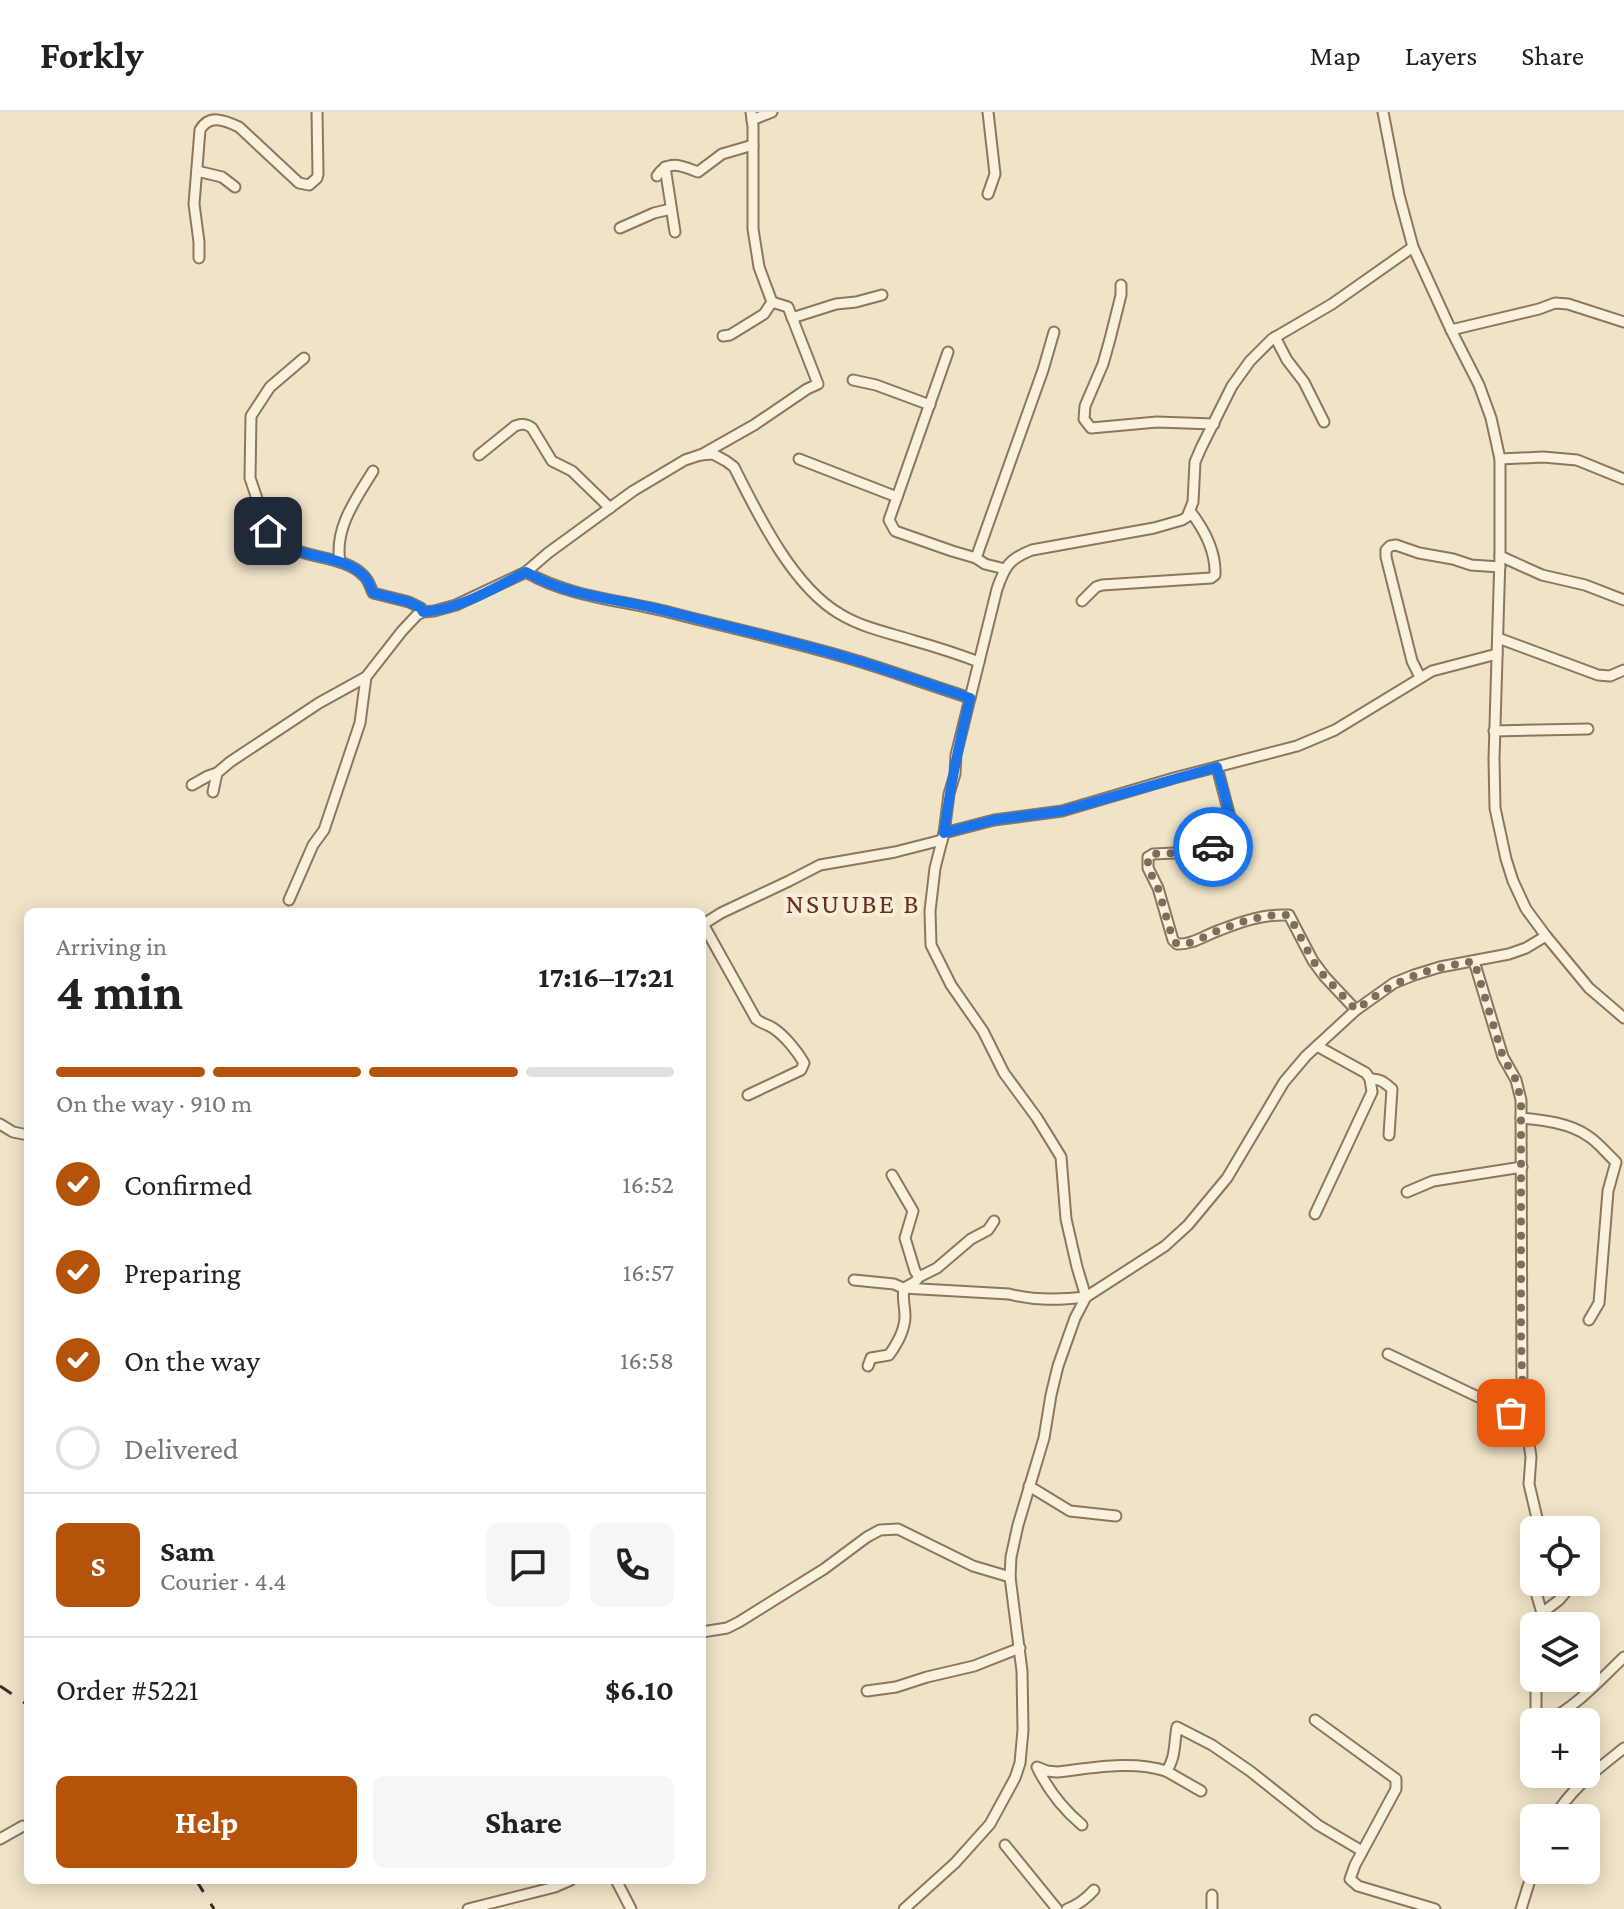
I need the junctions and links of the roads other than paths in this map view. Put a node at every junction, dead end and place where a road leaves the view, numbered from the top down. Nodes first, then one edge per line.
1 (317, 112) edge
2 (772, 112) edge
3 (988, 112) edge
4 (1383, 112) edge
5 (752, 116) edge
6 (753, 145) junction
7 (665, 167) junction
8 (197, 171) junction
9 (657, 176) dead end
10 (235, 187) dead end
11 (988, 194) dead end
12 (671, 209) junction
13 (620, 228) dead end
14 (675, 232) dead end
15 (1413, 247) junction
16 (199, 258) dead end
17 (1121, 285) dead end
18 (882, 295) dead end
19 (772, 302) junction
20 (792, 318) junction
21 (1624, 322) edge
22 (1451, 330) junction
23 (1054, 332) dead end
24 (723, 336) dead end
25 (1275, 337) junction
26 (948, 352) dead end
27 (304, 358) dead end
28 (853, 380) dead end
29 (930, 405) junction
30 (1324, 422) dead end
31 (1214, 424) junction
32 (479, 455) dead end
33 (700, 455) junction
34 (799, 459) dead end
35 (1500, 459) junction
36 (373, 471) dead end
37 (1624, 479) edge
38 (897, 497) junction
39 (610, 508) junction
40 (1190, 511) junction
41 (976, 558) junction
42 (340, 562) junction
43 (1500, 562) junction
44 (1005, 569) junction
45 (526, 572) junction
46 (1624, 600) edge
47 (1082, 601) dead end
48 (423, 612) junction
49 (1498, 638) junction
50 (1497, 654) junction
51 (979, 662) junction
52 (1624, 670) edge
53 (366, 677) junction
54 (1420, 677) junction
55 (970, 698) junction
56 (1588, 729) dead end
57 (1494, 731) junction
58 (1217, 767) junction
59 (217, 773) junction
60 (192, 785) dead end
61 (213, 792) dead end
62 (943, 836) junction
63 (289, 900) dead end
64 (706, 922) edge
65 (706, 929) edge
66 (1546, 936) junction
67 (1474, 961) junction
68 (1356, 1010) junction
69 (1624, 1018) edge
70 (1317, 1046) junction
71 (1370, 1079) junction
72 (748, 1095) dead end
73 (1521, 1118) junction
74 (0, 1124) edge
75 (24, 1134) edge
76 (1389, 1135) dead end
77 (1522, 1167) junction
78 (892, 1175) dead end
79 (1407, 1192) dead end
80 (1315, 1214) dead end
81 (994, 1221) dead end
82 (919, 1277) junction
83 (854, 1280) dead end
84 (904, 1288) junction
85 (1086, 1297) junction
86 (1589, 1320) dead end
87 (1388, 1354) dead end
88 (868, 1366) dead end
89 (1521, 1413) junction
90 (1029, 1486) junction
91 (1116, 1516) dead end
92 (1537, 1516) edge
93 (1010, 1577) junction
94 (1562, 1596) edge
95 (1543, 1612) edge
96 (706, 1631) edge
97 (1020, 1648) junction
98 (1624, 1657) edge
99 (867, 1691) dead end
100 (1567, 1708) edge
101 (1315, 1720) dead end
102 (1624, 1748) edge
103 (1021, 1753) junction
104 (1037, 1767) junction
105 (1600, 1768) edge
106 (1166, 1771) junction
107 (1576, 1788) edge
108 (1201, 1791) dead end
109 (1563, 1804) edge
110 (1082, 1825) dead end
111 (23, 1826) dead end
112 (0, 1839) edge
113 (1005, 1845) dead end
114 (1362, 1851) junction
115 (562, 1884) edge
116 (618, 1884) edge
117 (1529, 1884) edge
118 (1094, 1890) dead end
119 (1212, 1895) dead end
120 (468, 1909) edge
121 (631, 1909) edge
122 (904, 1909) edge
123 (1057, 1909) edge
124 (1067, 1909) edge
125 (1212, 1909) edge
126 (1435, 1909) edge
127 (1521, 1909) edge

1 - 8 street
2 - 5 street
3 - 11 street
4 - 15 street
5 - 6 street
6 - 7 street
6 - 19 street
7 - 9 street
7 - 12 street
8 - 10 street
8 - 16 street
12 - 13 street
12 - 14 street
15 - 22 street
15 - 25 street
17 - 31 street
18 - 20 street
19 - 20 street
19 - 24 street
20 - 33 street
21 - 22 street
22 - 35 street
23 - 41 street
25 - 30 street
25 - 31 street
26 - 29 street
27 - 42 street
28 - 29 street
29 - 38 street
31 - 40 street
32 - 39 street
33 - 39 street
33 - 51 street
34 - 38 street
35 - 37 street
35 - 43 street
36 - 42 street
38 - 41 street
39 - 45 street
40 - 44 street
40 - 47 street
41 - 44 street
42 - 48 street
43 - 46 street
43 - 49 street
43 - 54 street
44 - 51 street
45 - 48 street
45 - 55 street
48 - 53 street
49 - 50 street
49 - 52 street
50 - 54 street
50 - 57 street
51 - 55 street
53 - 59 street
53 - 63 street
54 - 58 street
55 - 62 street
56 - 57 street
57 - 66 street
58 - 62 street
58 - 68 street
59 - 60 street
59 - 61 street
62 - 64 street
62 - 85 street
65 - 72 street
66 - 67 street
66 - 69 street
67 - 68 street
67 - 73 street
68 - 70 street
70 - 71 street
70 - 85 street
71 - 76 street
71 - 80 street
73 - 77 street
73 - 86 street
74 - 75 street
77 - 79 street
77 - 89 street
78 - 82 street
81 - 82 street
82 - 84 street
83 - 84 street
84 - 85 street
84 - 88 street
85 - 90 street
87 - 89 street
89 - 92 street
90 - 91 street
90 - 93 street
93 - 96 street
93 - 97 street
94 - 95 street
97 - 99 street
97 - 103 street
98 - 100 street
101 - 114 street
102 - 105 street
103 - 104 street
103 - 122 street
104 - 106 street
104 - 110 street
106 - 108 street
106 - 114 street
107 - 109 street
111 - 112 street
113 - 123 street
114 - 126 street
115 - 120 street
116 - 121 street
117 - 127 street
118 - 124 street
119 - 125 street

